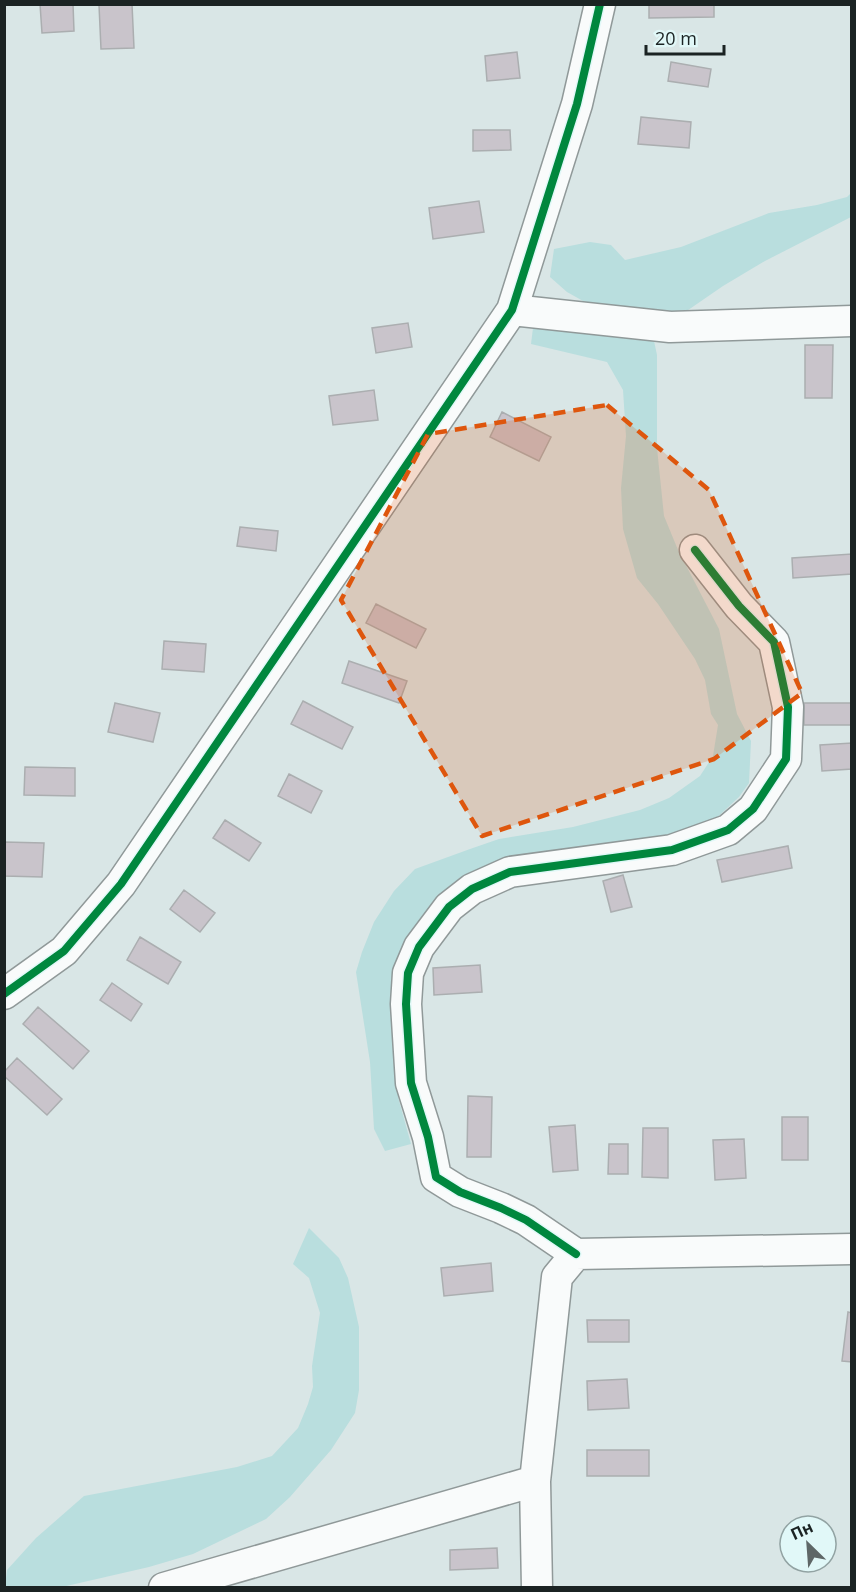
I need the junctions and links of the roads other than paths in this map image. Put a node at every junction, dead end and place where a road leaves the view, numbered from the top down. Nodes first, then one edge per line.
1 (600, 4) edge
2 (512, 310) junction
3 (852, 321) edge
4 (695, 550) dead end
5 (4, 994) edge
6 (852, 1249) edge
7 (576, 1254) junction
8 (535, 1481) junction
9 (165, 1587) edge
10 (537, 1587) edge

1 - 2 street
2 - 3 street
2 - 5 street
4 - 7 street
6 - 7 street
7 - 8 street
8 - 9 street
8 - 10 street

